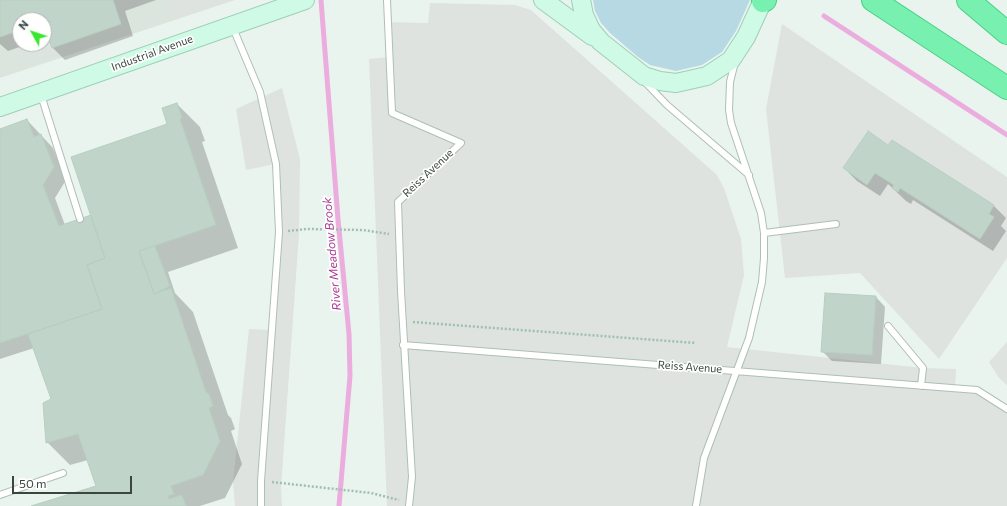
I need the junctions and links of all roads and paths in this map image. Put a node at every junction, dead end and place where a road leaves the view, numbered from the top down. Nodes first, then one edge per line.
1 (305, 0) edge
2 (386, 0) edge
3 (543, 0) edge
4 (581, 0) edge
5 (764, 0) edge
6 (873, 0) edge
7 (968, 0) edge
8 (232, 25) junction
9 (1007, 33) edge
10 (601, 42) junction
11 (739, 50) junction
12 (630, 67) junction
13 (1007, 88) edge
14 (40, 94) junction
15 (0, 107) edge
16 (750, 176) junction
17 (80, 219) dead end
18 (836, 224) dead end
19 (288, 231) dead end
20 (764, 233) junction
21 (399, 235) junction
22 (412, 322) dead end
23 (888, 326) dead end
24 (696, 343) dead end
25 (404, 345) junction
26 (738, 371) junction
27 (921, 386) junction
28 (1007, 409) edge
29 (63, 473) dead end
30 (270, 482) dead end
31 (0, 495) edge
32 (409, 504) edge
33 (261, 506) edge
34 (696, 506) edge

1 - 8 main road, Industrial Avenue
2 - 21 lane, Reiss Avenue
3 - 10 main road
4 - 10 main road
5 - 11 main road
6 - 13 highway
7 - 9 highway
8 - 14 main road, Industrial Avenue
8 - 33 lane
10 - 12 main road
11 - 12 main road
11 - 16 lane, Reiss Avenue
12 - 16 lane
14 - 15 main road, Industrial Avenue
14 - 17 lane
16 - 20 lane, Reiss Avenue
18 - 20 lane
19 - 21 path
20 - 26 lane, Reiss Avenue
21 - 25 lane, Reiss Avenue
22 - 24 path
23 - 27 lane
25 - 26 lane, Reiss Avenue
25 - 32 lane, Reiss Avenue
26 - 27 lane, Reiss Avenue
26 - 34 lane, Reiss Avenue
27 - 28 lane, Reiss Avenue
29 - 31 lane
30 - 32 path

